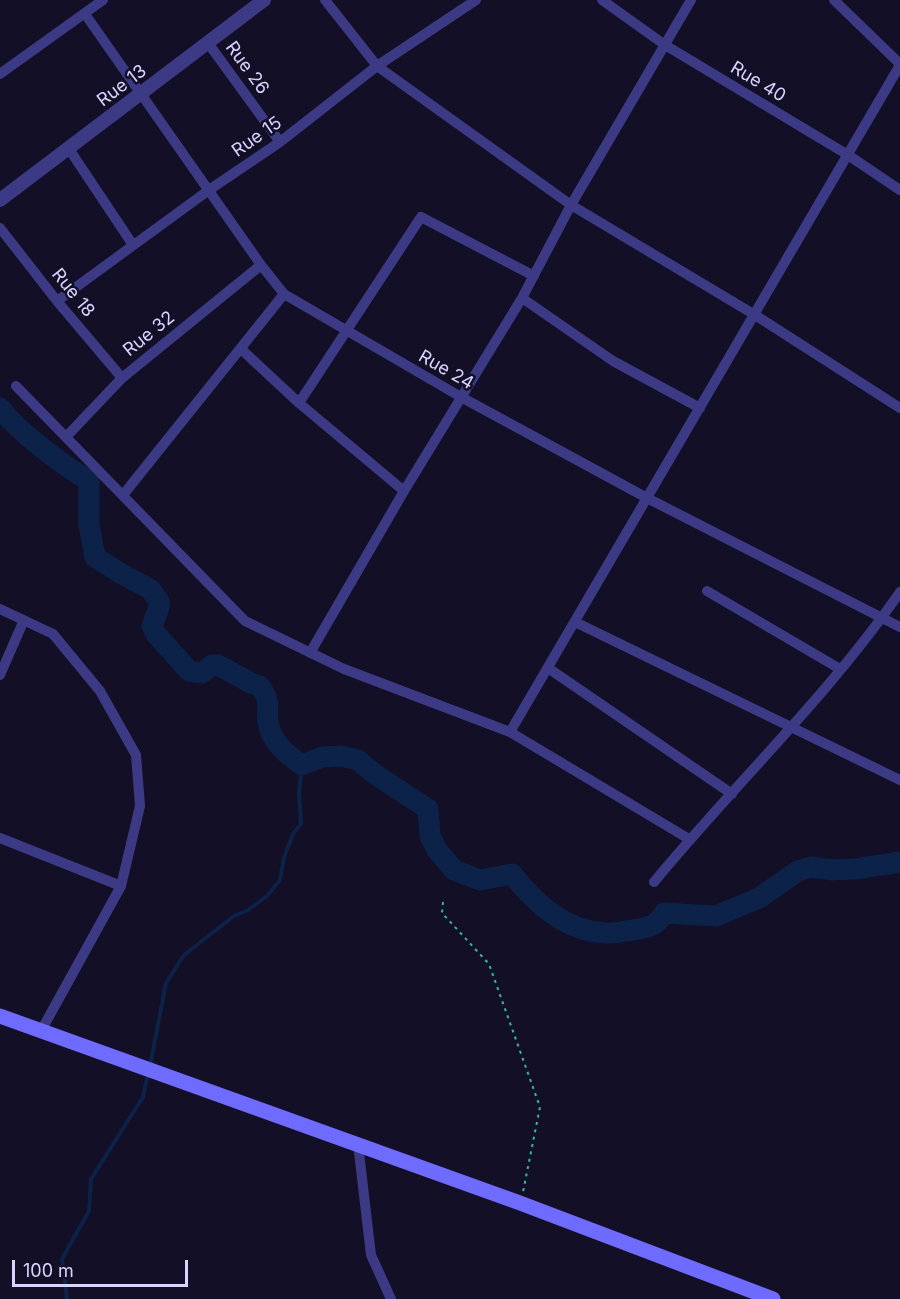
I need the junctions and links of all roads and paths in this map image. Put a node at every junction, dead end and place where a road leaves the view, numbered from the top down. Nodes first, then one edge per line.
1 (103, 0) edge
2 (264, 0) edge
3 (325, 0) edge
4 (476, 0) edge
5 (602, 0) edge
6 (691, 0) edge
7 (834, 0) edge
8 (85, 14) junction
9 (208, 43) junction
10 (665, 45) junction
11 (900, 65) edge
12 (378, 66) junction
13 (0, 74) edge
14 (142, 93) junction
15 (280, 142) junction
16 (69, 149) junction
17 (848, 155) junction
18 (900, 189) edge
19 (209, 190) junction
20 (0, 200) edge
21 (571, 205) junction
22 (0, 228) edge
23 (133, 245) junction
24 (261, 265) junction
25 (534, 276) junction
26 (284, 294) junction
27 (522, 298) junction
28 (57, 301) junction
29 (755, 315) junction
30 (346, 331) junction
31 (241, 349) junction
32 (122, 378) junction
33 (16, 386) dead end
34 (461, 397) junction
35 (299, 403) junction
36 (700, 408) junction
37 (900, 408) edge
38 (66, 437) junction
39 (404, 491) junction
40 (123, 495) junction
41 (647, 498) junction
42 (706, 591) dead end
43 (900, 592) edge
44 (0, 609) edge
45 (883, 617) junction
46 (24, 620) junction
47 (575, 622) junction
48 (900, 627) edge
49 (310, 653) junction
50 (548, 668) junction
51 (840, 669) junction
52 (0, 675) edge
53 (791, 727) junction
54 (510, 732) junction
55 (900, 780) edge
56 (732, 794) junction
57 (0, 838) edge
58 (689, 839) junction
59 (654, 882) dead end
60 (121, 886) junction
61 (443, 902) dead end
62 (0, 1016) edge
63 (41, 1031) junction
64 (358, 1144) junction
65 (520, 1203) junction
66 (391, 1299) edge
67 (773, 1299) edge

1 - 8 street
2 - 9 street, Rue 13
3 - 12 street
4 - 12 street, Rue 15
5 - 10 street, Rue 40
6 - 10 street
7 - 11 street
8 - 13 street
8 - 14 street, Rue 24
9 - 14 street, Rue 13
9 - 15 street, Rue 26
10 - 17 street, Rue 40
10 - 21 street
11 - 17 street
12 - 15 street, Rue 15
12 - 21 street
14 - 16 street, Rue 13
14 - 19 street, Rue 24
15 - 19 street, Rue 15
16 - 20 street, Rue 13
16 - 23 street
17 - 18 street, Rue 40
17 - 29 street
19 - 23 street, Rue 15
19 - 24 street, Rue 24
21 - 25 street
21 - 29 street
22 - 28 street, Rue 18
23 - 28 street, Rue 15
24 - 26 street, Rue 24
24 - 32 street, Rue 32
25 - 27 street
25 - 30 street
26 - 30 street, Rue 24
26 - 31 street
27 - 34 street
27 - 36 street
28 - 32 street, Rue 18
29 - 36 street
29 - 37 street
30 - 34 street, Rue 24
30 - 35 street
31 - 35 street
31 - 40 street
32 - 38 street, Rue 32
33 - 38 street
34 - 39 street
34 - 41 street, Rue 24
35 - 39 street
36 - 41 street
38 - 40 street
39 - 49 street
40 - 49 street
41 - 45 street, Rue 24
41 - 47 street
42 - 51 street
43 - 45 street
44 - 46 street
45 - 48 street, Rue 24
45 - 51 street
46 - 52 street
46 - 60 street
47 - 50 street
47 - 53 street
49 - 54 street
50 - 54 street
50 - 56 street
51 - 53 street
53 - 55 street
53 - 56 street
54 - 58 street
56 - 58 street
57 - 60 street
58 - 59 street
60 - 63 street
61 - 65 path
62 - 63 main road
63 - 64 main road
64 - 65 main road
64 - 66 street
65 - 67 main road

